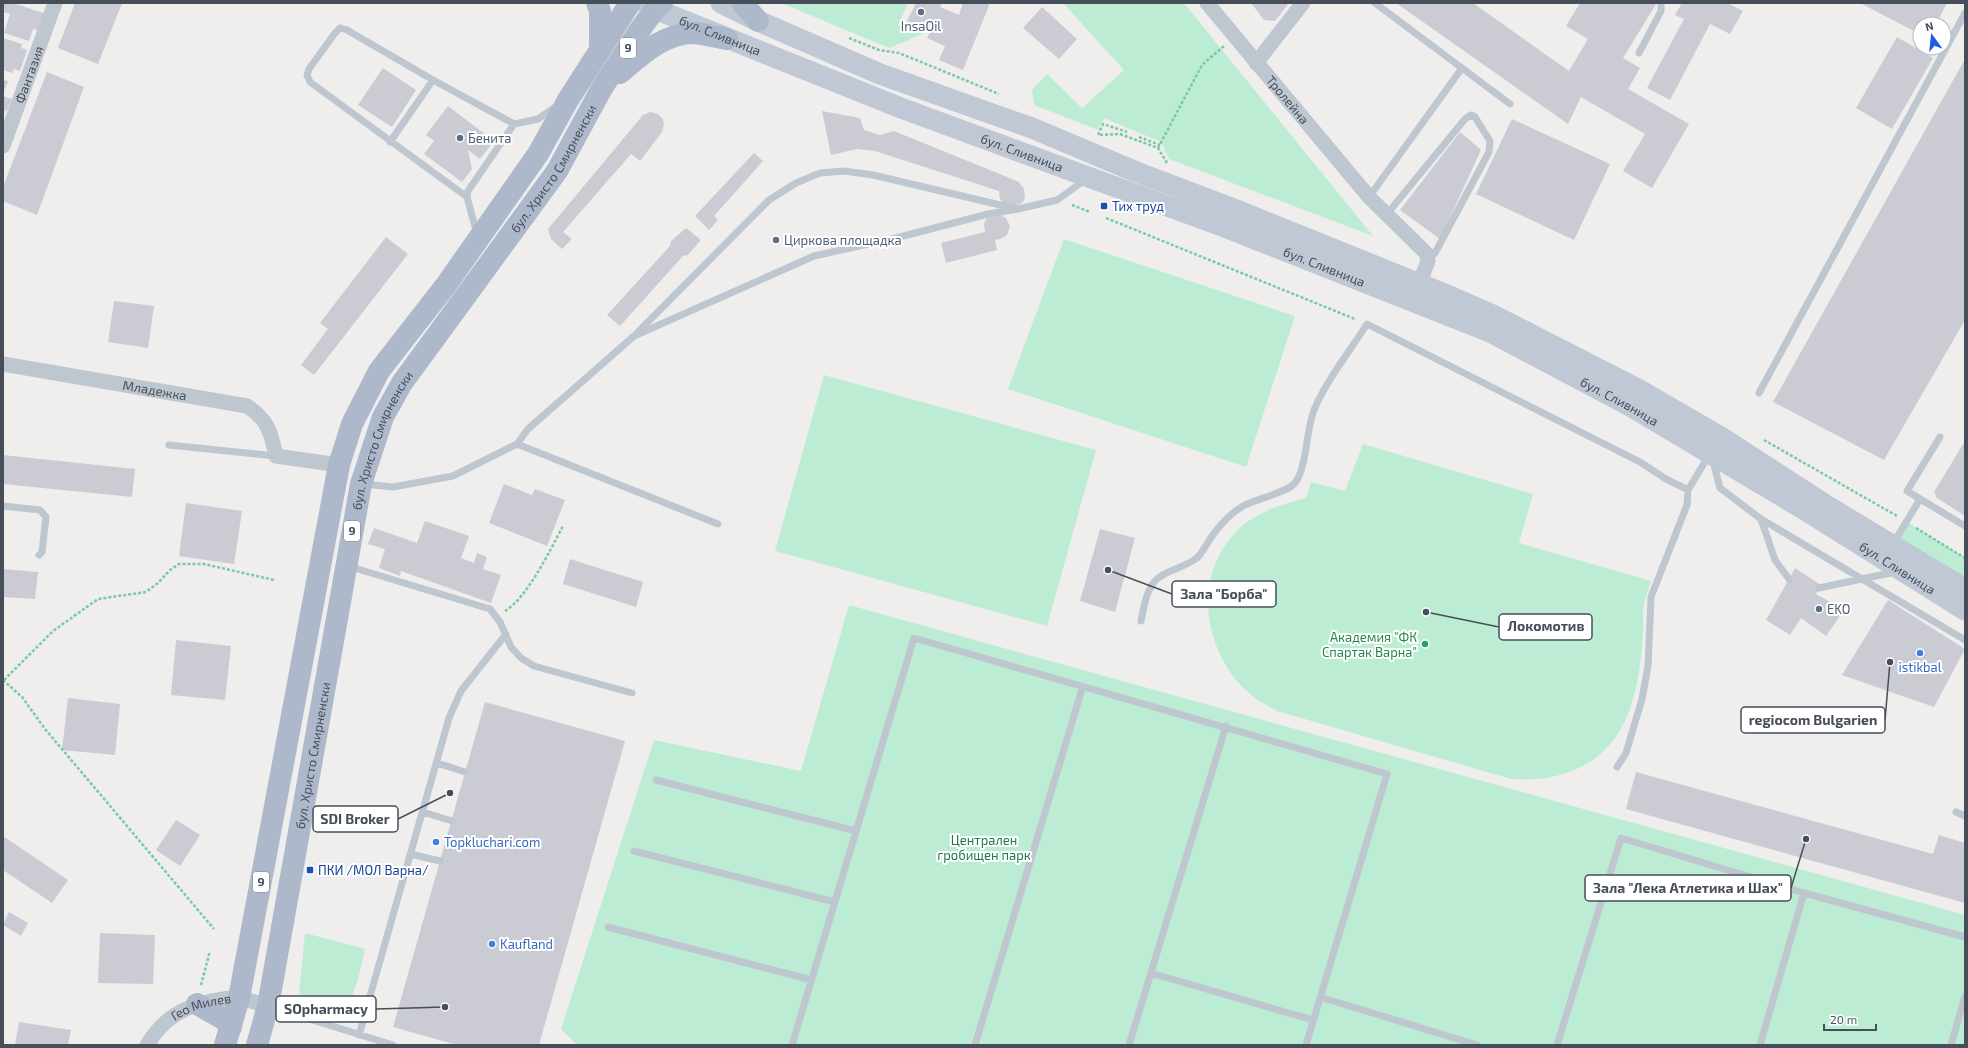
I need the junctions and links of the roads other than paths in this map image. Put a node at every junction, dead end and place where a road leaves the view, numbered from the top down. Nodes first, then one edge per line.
1 (55, 3) edge
2 (597, 3) edge
3 (630, 3) edge
4 (721, 3) edge
5 (742, 3) edge
6 (1207, 3) edge
7 (1303, 3) edge
8 (1375, 3) edge
9 (1660, 3) edge
10 (654, 5) edge
11 (1965, 13) edge
12 (758, 21) junction
13 (727, 39) junction
14 (600, 50) junction
15 (1639, 53) dead end
16 (1256, 62) junction
17 (1462, 68) junction
18 (433, 80) junction
19 (602, 88) junction
20 (568, 100) junction
21 (1510, 104) dead end
22 (514, 124) junction
23 (390, 142) junction
24 (3, 146) edge
25 (1089, 178) junction
26 (467, 197) junction
27 (1369, 197) junction
28 (1018, 210) junction
29 (1387, 214) junction
30 (478, 238) junction
31 (1428, 259) junction
32 (1419, 284) junction
33 (634, 336) junction
34 (3, 364) edge
35 (1759, 392) dead end
36 (1940, 437) dead end
37 (517, 444) junction
38 (169, 446) dead end
39 (1710, 453) junction
40 (276, 456) junction
41 (339, 465) junction
42 (361, 484) junction
43 (1688, 490) junction
44 (1920, 499) junction
45 (3, 506) edge
46 (1761, 519) junction
47 (718, 524) dead end
48 (1965, 526) edge
49 (1892, 546) junction
50 (39, 555) dead end
51 (346, 566) junction
52 (1901, 570) junction
53 (1789, 579) dead end
54 (1861, 579) junction
55 (1819, 588) dead end
56 (1965, 589) edge
57 (1965, 610) edge
58 (1141, 621) dead end
59 (506, 634) junction
60 (1965, 640) edge
61 (1083, 686) junction
62 (632, 693) dead end
63 (1226, 726) junction
64 (437, 763) junction
65 (1617, 767) dead end
66 (466, 772) dead end
67 (656, 780) dead end
68 (423, 812) junction
69 (1956, 812) dead end
70 (1965, 816) edge
71 (452, 821) dead end
72 (856, 831) junction
73 (634, 851) dead end
74 (410, 854) junction
75 (440, 861) dead end
76 (1804, 893) junction
77 (835, 902) junction
78 (608, 927) dead end
79 (1965, 937) edge
80 (1151, 973) junction
81 (812, 980) junction
82 (1965, 996) edge
83 (1320, 997) junction
84 (239, 998) junction
85 (196, 1004) junction
86 (268, 1006) junction
87 (1313, 1020) junction
88 (359, 1035) junction
89 (228, 1036) edge
90 (146, 1045) edge
91 (257, 1045) edge
92 (393, 1045) edge
93 (792, 1045) edge
94 (976, 1045) edge
95 (1129, 1045) edge
96 (1306, 1045) edge
97 (1478, 1045) edge
98 (1557, 1045) edge
99 (1760, 1045) edge
100 (1951, 1045) edge

1 - 24 street, Фантазия
2 - 14 main road
3 - 14 main road, бул. Христо Смирненски / 9
4 - 12 main road, бул. Сливница
5 - 12 main road
6 - 16 street, Тролейна
7 - 16 street
8 - 17 lane
9 - 15 lane
10 - 13 main road, бул. Сливница
10 - 19 main road, бул. Христо Смирненски / 9
11 - 35 lane
12 - 32 main road, бул. Сливница
13 - 19 main road
13 - 25 main road, бул. Сливница
14 - 20 main road, бул. Христо Смирненски / 9
16 - 27 street, Тролейна
17 - 21 lane
17 - 27 lane
18 - 22 lane
18 - 23 lane
18 - 23 lane
19 - 42 main road, бул. Христо Смирненски / 9
20 - 22 lane
20 - 30 main road, бул. Христо Смирненски / 9
22 - 26 lane
23 - 26 lane
25 - 28 lane
25 - 39 main road, бул. Сливница
26 - 30 lane
27 - 29 street, Тролейна
28 - 33 lane
28 - 33 lane
29 - 31 street, Тролейна
29 - 31 lane
30 - 41 main road, бул. Христо Смирненски / 9
31 - 32 street
32 - 49 main road, бул. Сливница
33 - 37 lane
34 - 40 street, Младежка
36 - 44 lane
37 - 42 lane
37 - 47 lane
38 - 40 lane
39 - 43 lane
39 - 46 lane
39 - 52 main road, бул. Сливница
40 - 41 street
41 - 84 main road, бул. Христо Смирненски / 9
42 - 51 main road, бул. Христо Смирненски / 9
43 - 58 lane
43 - 65 lane
44 - 48 lane
44 - 49 lane
45 - 50 lane
46 - 53 lane
46 - 54 lane
49 - 56 main road, бул. Сливница
51 - 59 lane
51 - 86 main road, бул. Христо Смирненски / 9
52 - 54 lane
52 - 57 main road, бул. Сливница
54 - 55 lane
54 - 60 lane
59 - 62 lane
59 - 64 lane
61 - 63 lane
61 - 72 lane
61 - 94 lane
63 - 80 lane
63 - 83 lane
64 - 66 lane
64 - 68 lane
67 - 72 lane
68 - 71 lane
68 - 74 lane
69 - 70 lane
72 - 77 lane
73 - 77 lane
74 - 75 lane
74 - 88 lane
76 - 79 lane
76 - 98 lane
76 - 99 lane
77 - 81 lane
78 - 81 lane
80 - 87 lane
80 - 95 lane
81 - 93 lane
82 - 100 lane
83 - 87 lane
83 - 97 lane
84 - 85 street, Гео Милев
84 - 86 street, Гео Милев
84 - 89 main road, бул. Христо Смирненски / 9
85 - 89 main road
85 - 90 street, Гео Милев
86 - 88 lane
86 - 91 main road, бул. Христо Смирненски / 9
87 - 96 lane
88 - 92 lane

